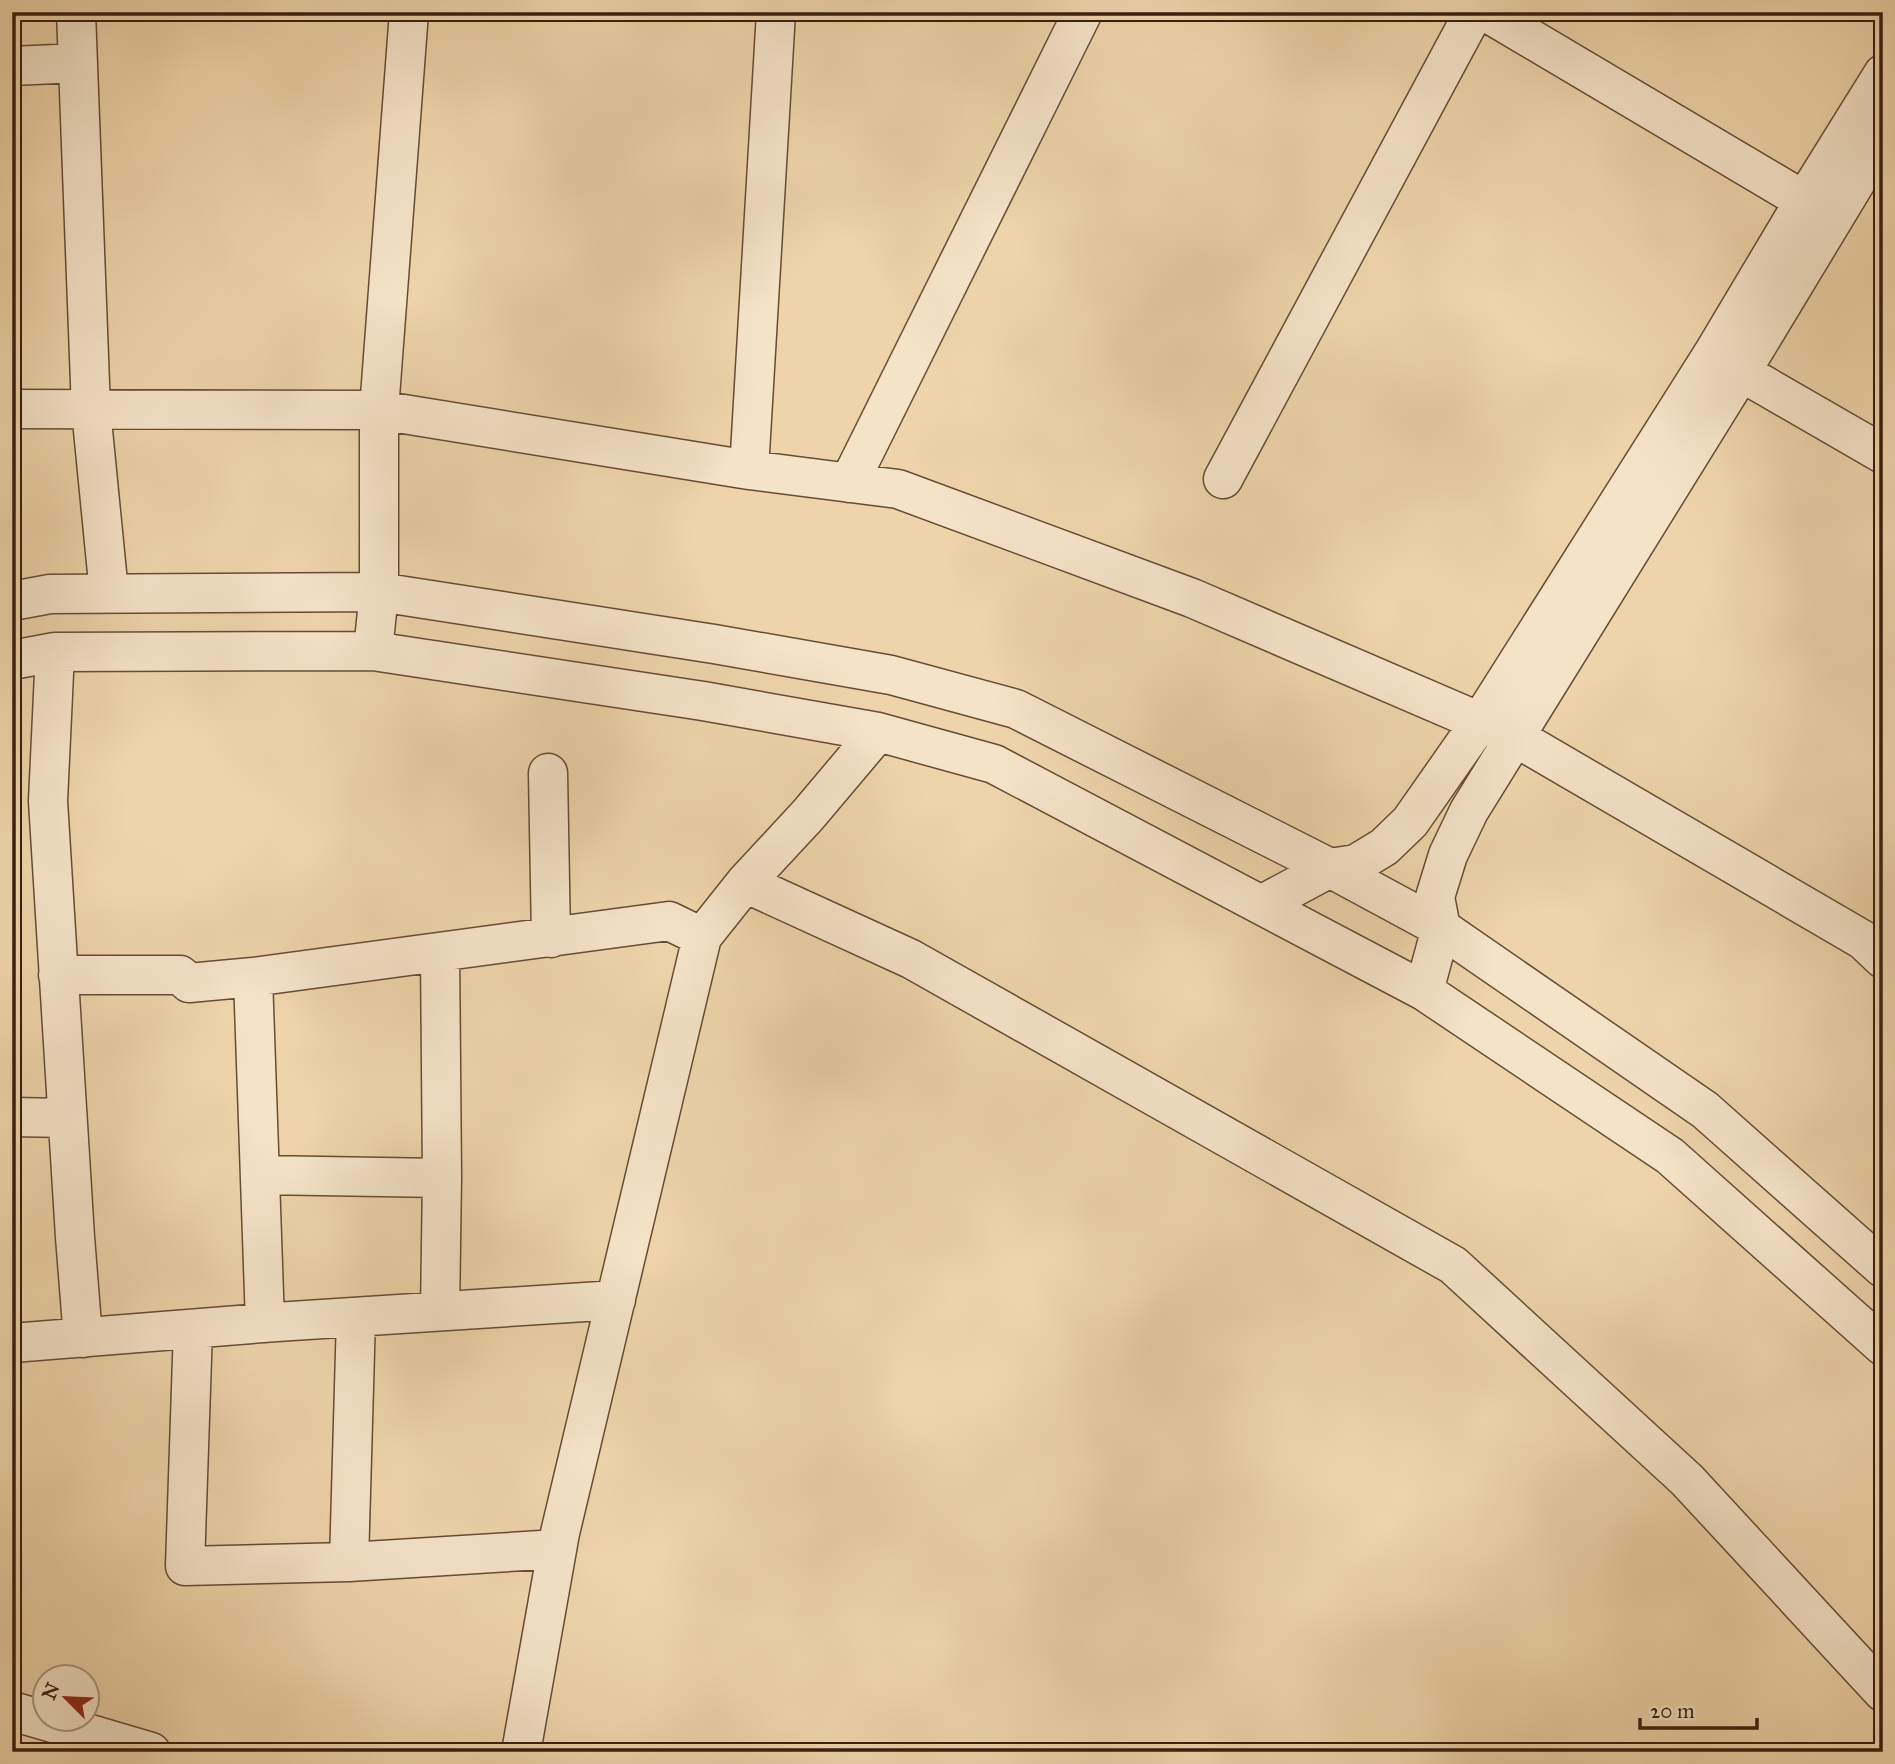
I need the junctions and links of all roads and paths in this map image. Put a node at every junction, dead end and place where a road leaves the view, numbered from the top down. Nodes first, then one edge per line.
1 (76, 12) edge
2 (410, 12) edge
3 (776, 12) edge
4 (1083, 12) edge
5 (1474, 12) edge
6 (1486, 12) edge
7 (78, 63) junction
8 (12, 66) edge
9 (1883, 74) edge
10 (1883, 137) edge
11 (1819, 209) junction
12 (1741, 372) junction
13 (12, 410) edge
14 (91, 410) junction
15 (379, 410) junction
16 (1883, 454) edge
17 (749, 470) junction
18 (1223, 479) dead end
19 (849, 483) junction
20 (379, 592) junction
21 (109, 593) junction
22 (12, 601) edge
23 (373, 651) junction
24 (55, 652) junction
25 (12, 660) edge
26 (1480, 722) junction
27 (878, 732) junction
28 (1515, 737) junction
29 (548, 773) dead end
30 (1330, 868) junction
31 (746, 883) junction
32 (1261, 905) junction
33 (1441, 928) junction
34 (702, 937) junction
35 (551, 938) junction
36 (440, 953) junction
37 (1883, 959) edge
38 (58, 975) junction
39 (253, 977) junction
40 (1424, 991) junction
41 (12, 1117) edge
42 (67, 1118) junction
43 (260, 1175) junction
44 (442, 1178) junction
45 (1883, 1268) edge
46 (615, 1300) junction
47 (440, 1311) junction
48 (356, 1317) junction
49 (265, 1323) junction
50 (193, 1329) junction
51 (83, 1338) junction
52 (12, 1343) edge
53 (1883, 1346) edge
54 (557, 1549) junction
55 (349, 1562) junction
56 (1883, 1692) edge
57 (12, 1711) edge
58 (107, 1745) edge
59 (151, 1752) edge
60 (522, 1752) edge

1 - 7 street
2 - 15 street
3 - 17 street
4 - 19 street
5 - 18 street
6 - 11 street
7 - 8 street
7 - 14 street
9 - 11 street
10 - 11 street
11 - 12 street
11 - 26 street
12 - 16 street
12 - 28 street
13 - 14 street
14 - 15 street
14 - 21 street
15 - 17 street
15 - 20 street
17 - 19 street
19 - 26 street
20 - 21 street
20 - 23 street
20 - 30 street
21 - 22 street
23 - 24 street
23 - 27 street
24 - 25 street
24 - 38 street
26 - 28 street
26 - 30 street
27 - 31 street
27 - 32 street
28 - 33 street
28 - 37 street
29 - 35 street
30 - 32 street
30 - 33 street
31 - 34 street
31 - 56 street
32 - 40 street
33 - 40 street
33 - 45 street
34 - 35 street
34 - 46 street
35 - 36 street
36 - 39 street
36 - 44 street
38 - 39 street
38 - 42 street
39 - 43 street
40 - 53 street
41 - 42 street
42 - 51 street
43 - 44 street
43 - 49 street
44 - 47 street
46 - 47 street
46 - 54 street
47 - 48 street
48 - 49 street
48 - 55 street
49 - 50 street
50 - 51 street
50 - 55 street
51 - 52 street
54 - 55 street
54 - 60 street
57 - 58 street
58 - 59 street

